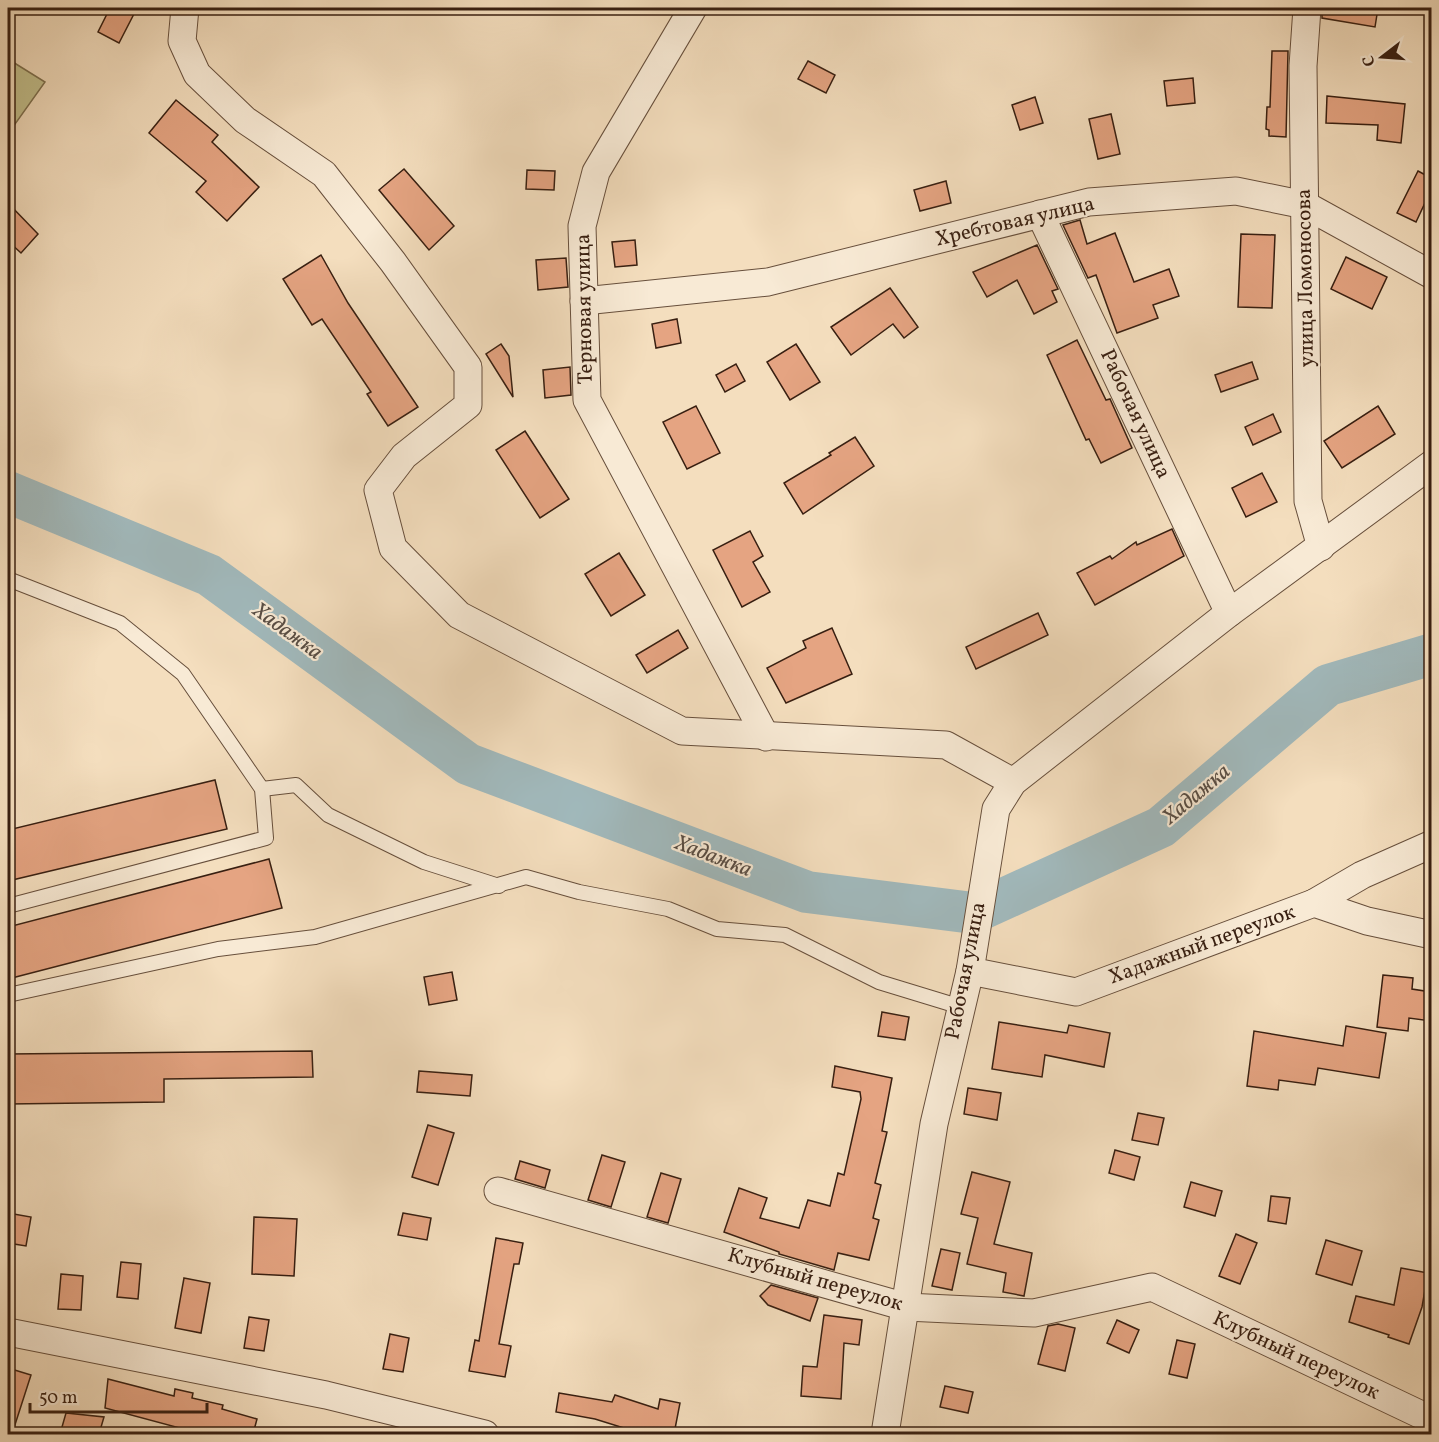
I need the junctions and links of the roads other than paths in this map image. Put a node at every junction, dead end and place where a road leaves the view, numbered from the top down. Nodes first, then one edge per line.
1 (185, 8) edge
2 (693, 8) edge
3 (1307, 8) edge
4 (1305, 205) junction
5 (1040, 214) junction
6 (1431, 275) edge
7 (585, 301) junction
8 (1431, 464) edge
9 (1320, 547) junction
10 (8, 579) edge
11 (1229, 613) junction
12 (766, 737) junction
13 (1013, 782) junction
14 (262, 789) junction
15 (1431, 844) edge
16 (499, 886) junction
17 (1314, 903) junction
18 (8, 906) edge
19 (1431, 935) edge
20 (970, 971) junction
21 (8, 995) edge
22 (961, 1007) junction
23 (498, 1191) dead end
24 (906, 1307) junction
25 (8, 1332) edge
26 (1431, 1420) edge
27 (485, 1434) edge
28 (885, 1434) edge

1 - 12 street
2 - 7 street, Терновая улица
3 - 4 street, улица Ломоносова
4 - 5 street, Хребтовая улица
4 - 6 street, Хребтовая улица
4 - 9 street, улица Ломоносова
5 - 7 street, Хребтовая улица
5 - 11 street, Рабочая улица
7 - 12 street, Терновая улица
8 - 9 street, Рабочая улица
9 - 11 street, Рабочая улица
10 - 14 lane
11 - 13 street, Рабочая улица
12 - 13 street
13 - 20 street, Рабочая улица
14 - 16 lane
14 - 18 lane
15 - 17 street
16 - 21 lane
16 - 22 lane
17 - 19 street, Хадажный переулок
17 - 20 street, Хадажный переулок
20 - 22 street, Рабочая улица
22 - 24 street, Рабочая улица
23 - 24 street, Клубный переулок
24 - 26 street, Клубный переулок
24 - 28 street, Рабочая улица
25 - 27 street

